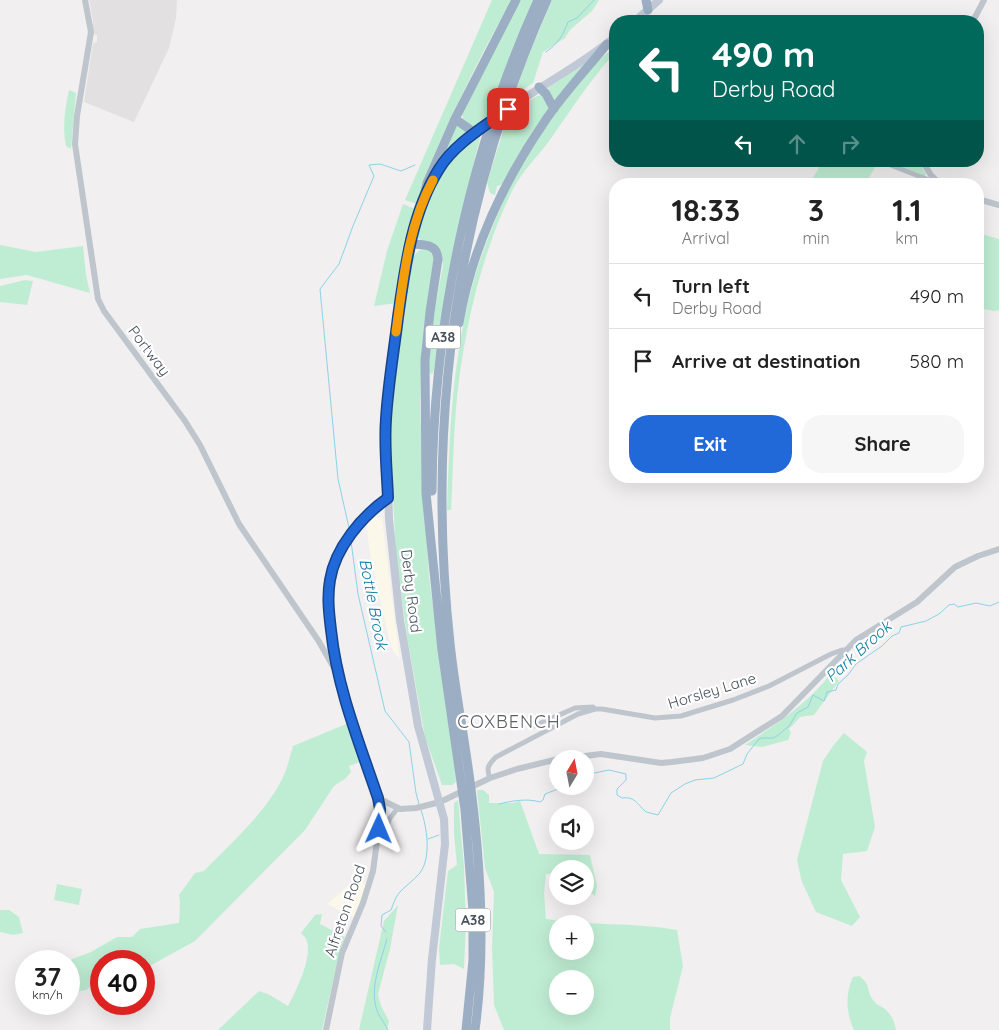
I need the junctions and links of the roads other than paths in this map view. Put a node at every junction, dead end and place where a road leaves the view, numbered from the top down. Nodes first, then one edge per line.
1 (85, 0) edge
2 (516, 0) edge
3 (538, 0) edge
4 (547, 0) edge
5 (646, 0) edge
6 (660, 0) edge
7 (984, 0) edge
8 (648, 10) junction
9 (642, 15) edge
10 (976, 15) edge
11 (609, 42) edge
12 (606, 44) junction
13 (515, 66) junction
14 (539, 88) junction
15 (554, 109) junction
16 (455, 119) junction
17 (476, 133) junction
18 (488, 146) junction
19 (896, 167) edge
20 (926, 167) edge
21 (924, 178) edge
22 (934, 178) edge
23 (424, 198) junction
24 (984, 200) edge
25 (999, 205) edge
26 (410, 244) junction
27 (441, 471) junction
28 (388, 498) junction
29 (431, 533) junction
30 (999, 549) edge
31 (845, 650) junction
32 (338, 675) junction
33 (595, 709) junction
34 (534, 726) dead end
35 (594, 755) edge
36 (549, 761) edge
37 (463, 764) junction
38 (490, 778) junction
39 (378, 798) junction
40 (440, 802) junction
41 (398, 808) junction
42 (469, 809) junction
43 (378, 840) junction
44 (326, 1030) edge
45 (427, 1030) edge
46 (466, 1030) edge
47 (475, 1030) edge

1 - 32 street, Portway
2 - 16 highway
3 - 13 highway, A38
4 - 13 highway, A38
5 - 8 highway
6 - 8 main road
7 - 10 street
8 - 9 main road
11 - 12 main road, Derby Road
12 - 14 main road, Derby Road
12 - 15 highway
13 - 18 highway, A38
14 - 15 highway
14 - 17 main road, Derby Road
15 - 27 highway
16 - 17 highway
16 - 23 highway
17 - 23 main road, Derby Road
18 - 27 highway, A38
18 - 29 highway, A38
19 - 21 street
20 - 22 street
23 - 26 main road, Derby Road
24 - 25 street
26 - 28 main road, Derby Road
26 - 29 highway
27 - 37 highway, A38
28 - 32 street, Alfreton Road
28 - 40 main road, Derby Road
29 - 37 highway, A38
30 - 31 street
31 - 33 street, Horsley Lane
31 - 35 street
32 - 39 street, Alfreton Road
33 - 34 street
33 - 38 street, Horsley Lane
36 - 38 street
37 - 42 highway, A38
38 - 40 street
39 - 41 street
39 - 43 street, Alfreton Road
40 - 41 street
40 - 45 main road, Derby Road
41 - 43 street
42 - 46 highway, A38
42 - 47 highway, A38
43 - 44 street, Alfreton Road

